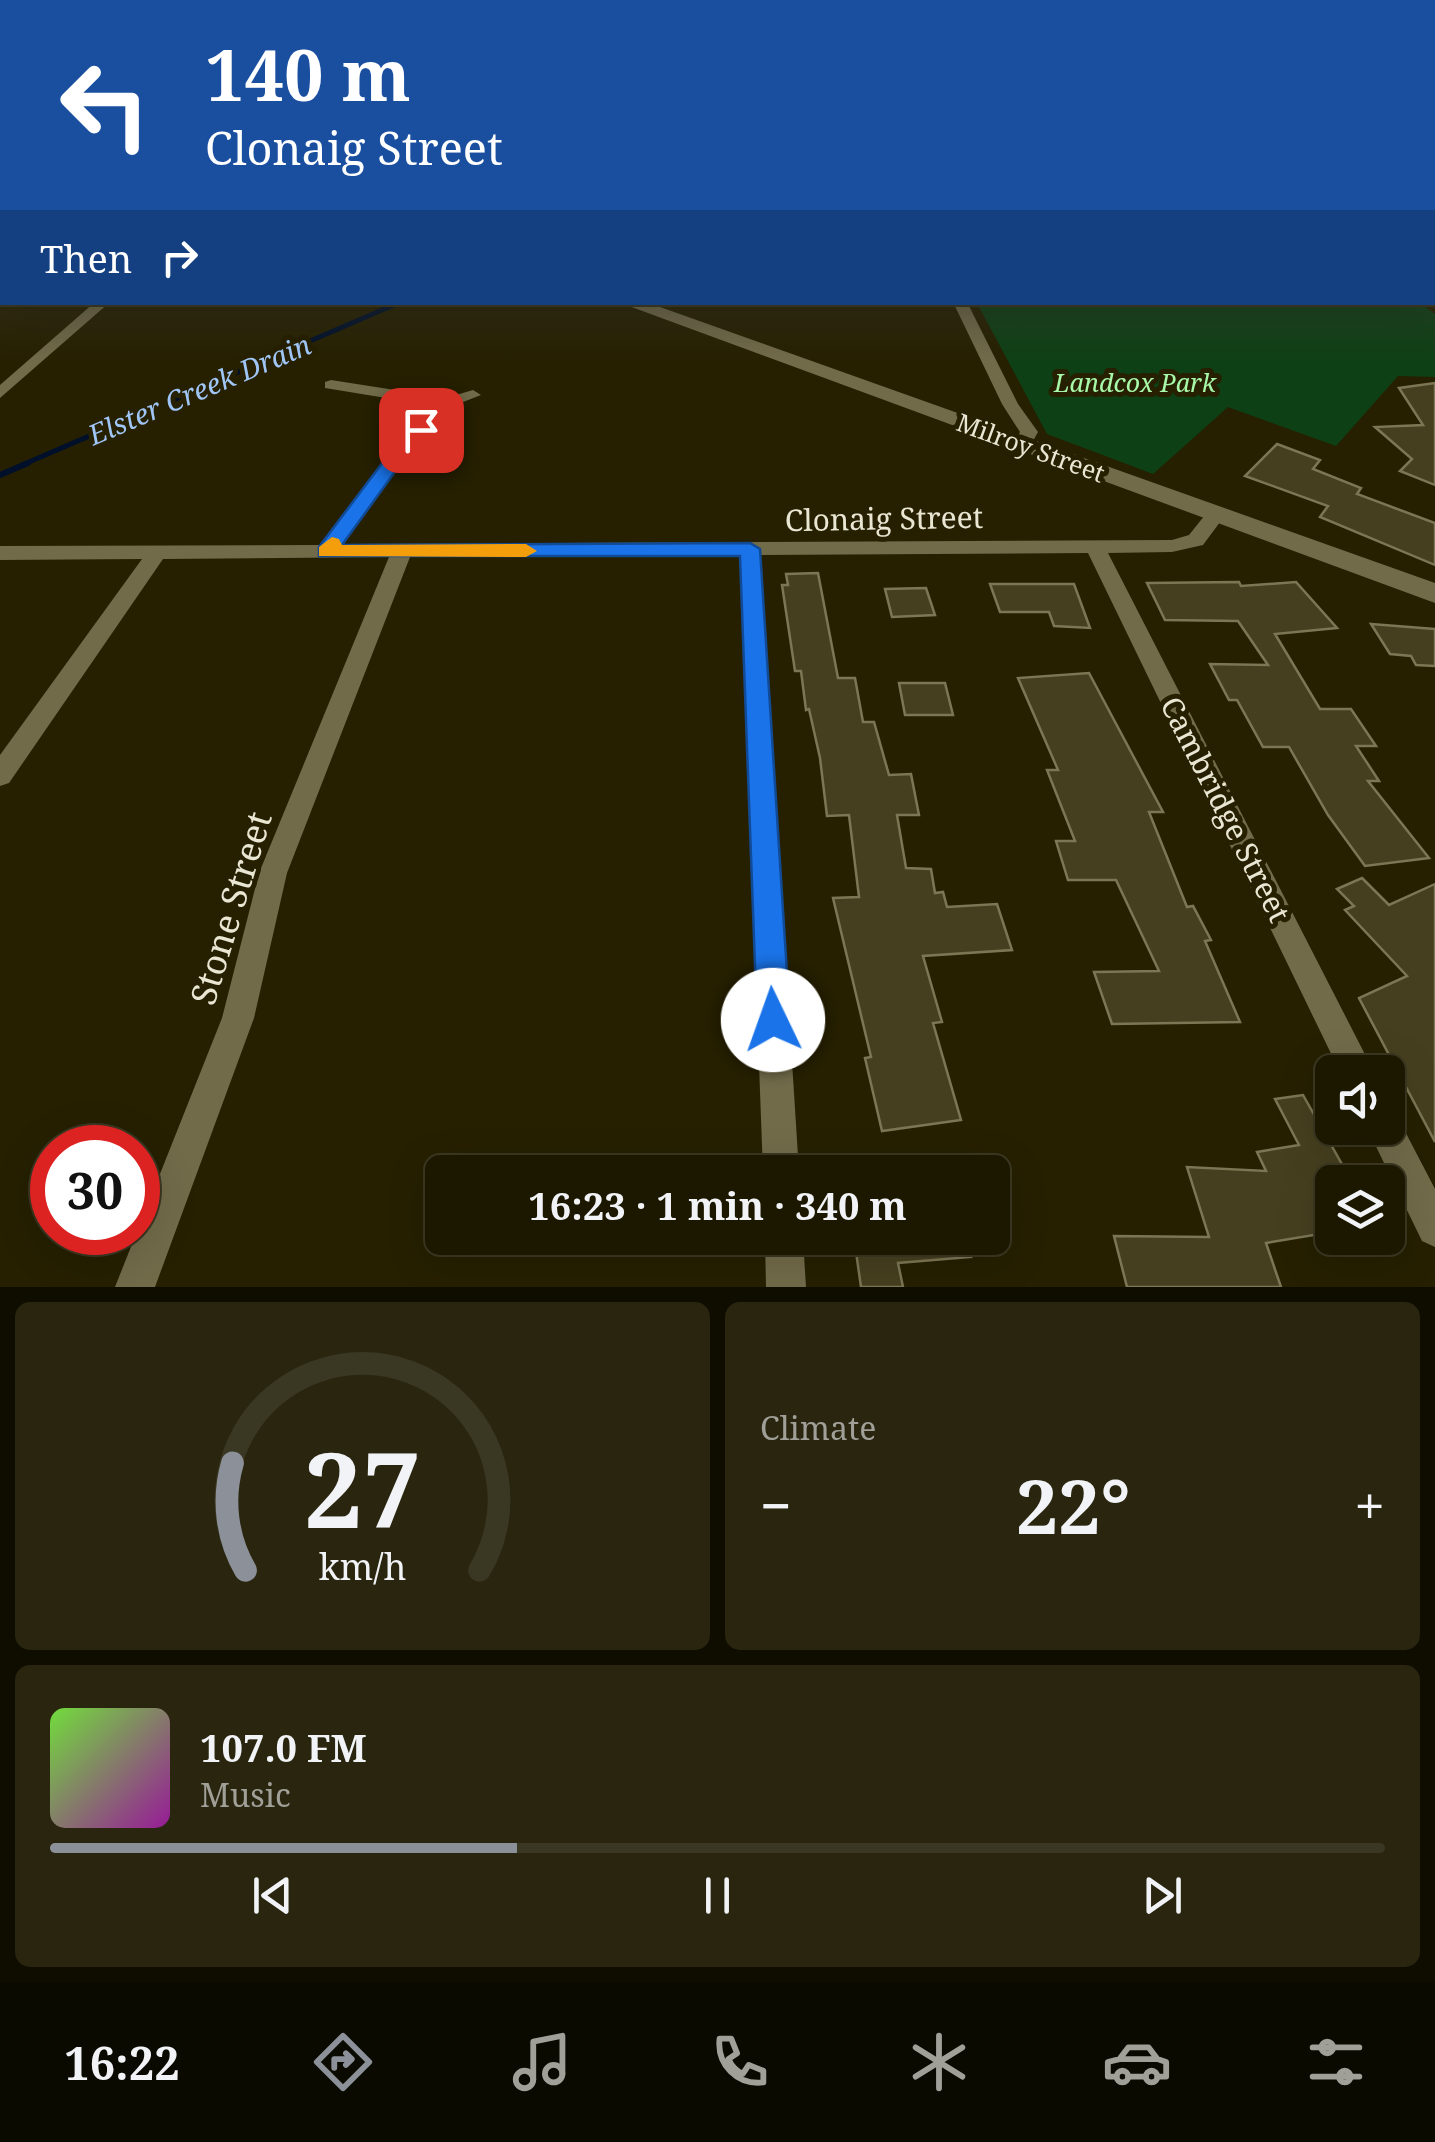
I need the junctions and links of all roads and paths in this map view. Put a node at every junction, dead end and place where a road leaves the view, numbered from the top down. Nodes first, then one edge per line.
1 (101, 305) edge
2 (635, 305) edge
3 (961, 305) edge
4 (330, 385) dead end
5 (0, 393) edge
6 (473, 395) dead end
7 (447, 403) junction
8 (1010, 404) junction
9 (996, 434) junction
10 (1023, 444) junction
11 (1216, 514) junction
12 (1094, 545) junction
13 (750, 549) junction
14 (326, 551) junction
15 (157, 552) junction
16 (402, 552) junction
17 (0, 554) edge
18 (1435, 593) edge
19 (0, 775) edge
20 (1349, 1055) edge
21 (1394, 1145) edge
22 (780, 1155) edge
23 (1435, 1228) edge
24 (785, 1255) edge
25 (135, 1287) edge
26 (786, 1287) edge

1 - 5 street
2 - 9 street, Milroy Street
3 - 8 street
4 - 7 street
6 - 7 street
7 - 14 street
8 - 9 street
8 - 10 street
9 - 10 street, Milroy Street
10 - 11 street, Milroy Street
11 - 12 street, Clonaig Street
11 - 18 street, Milroy Street
12 - 13 street, Clonaig Street
12 - 20 street, Cambridge Street
13 - 16 street, Clonaig Street
13 - 22 street
14 - 15 street, Clonaig Street
14 - 16 street, Clonaig Street
15 - 17 street, Clonaig Street
15 - 19 street
16 - 25 street, Stone Street
21 - 23 street
24 - 26 street

